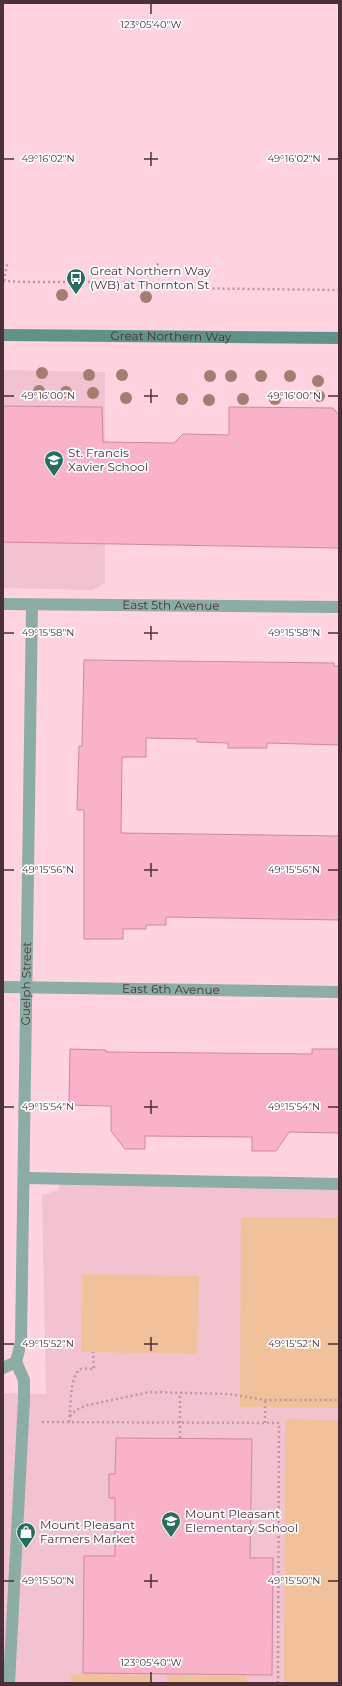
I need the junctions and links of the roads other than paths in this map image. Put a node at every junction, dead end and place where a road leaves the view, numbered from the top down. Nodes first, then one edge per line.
1 (3, 335) edge
2 (339, 338) edge
3 (3, 604) edge
4 (32, 605) junction
5 (339, 607) edge
6 (3, 987) edge
7 (27, 988) junction
8 (339, 992) edge
9 (24, 1178) junction
10 (339, 1184) edge
11 (16, 1362) junction
12 (3, 1368) edge
13 (10, 1683) edge

1 - 2 main road, Great Northern Way
3 - 4 street, East 5th Avenue
4 - 5 street, East 5th Avenue
4 - 7 street, Guelph Street
6 - 7 street, East 6th Avenue
7 - 8 street, East 6th Avenue
7 - 9 street, Guelph Street
9 - 10 street
9 - 11 street, Guelph Street
11 - 12 street
11 - 13 street

